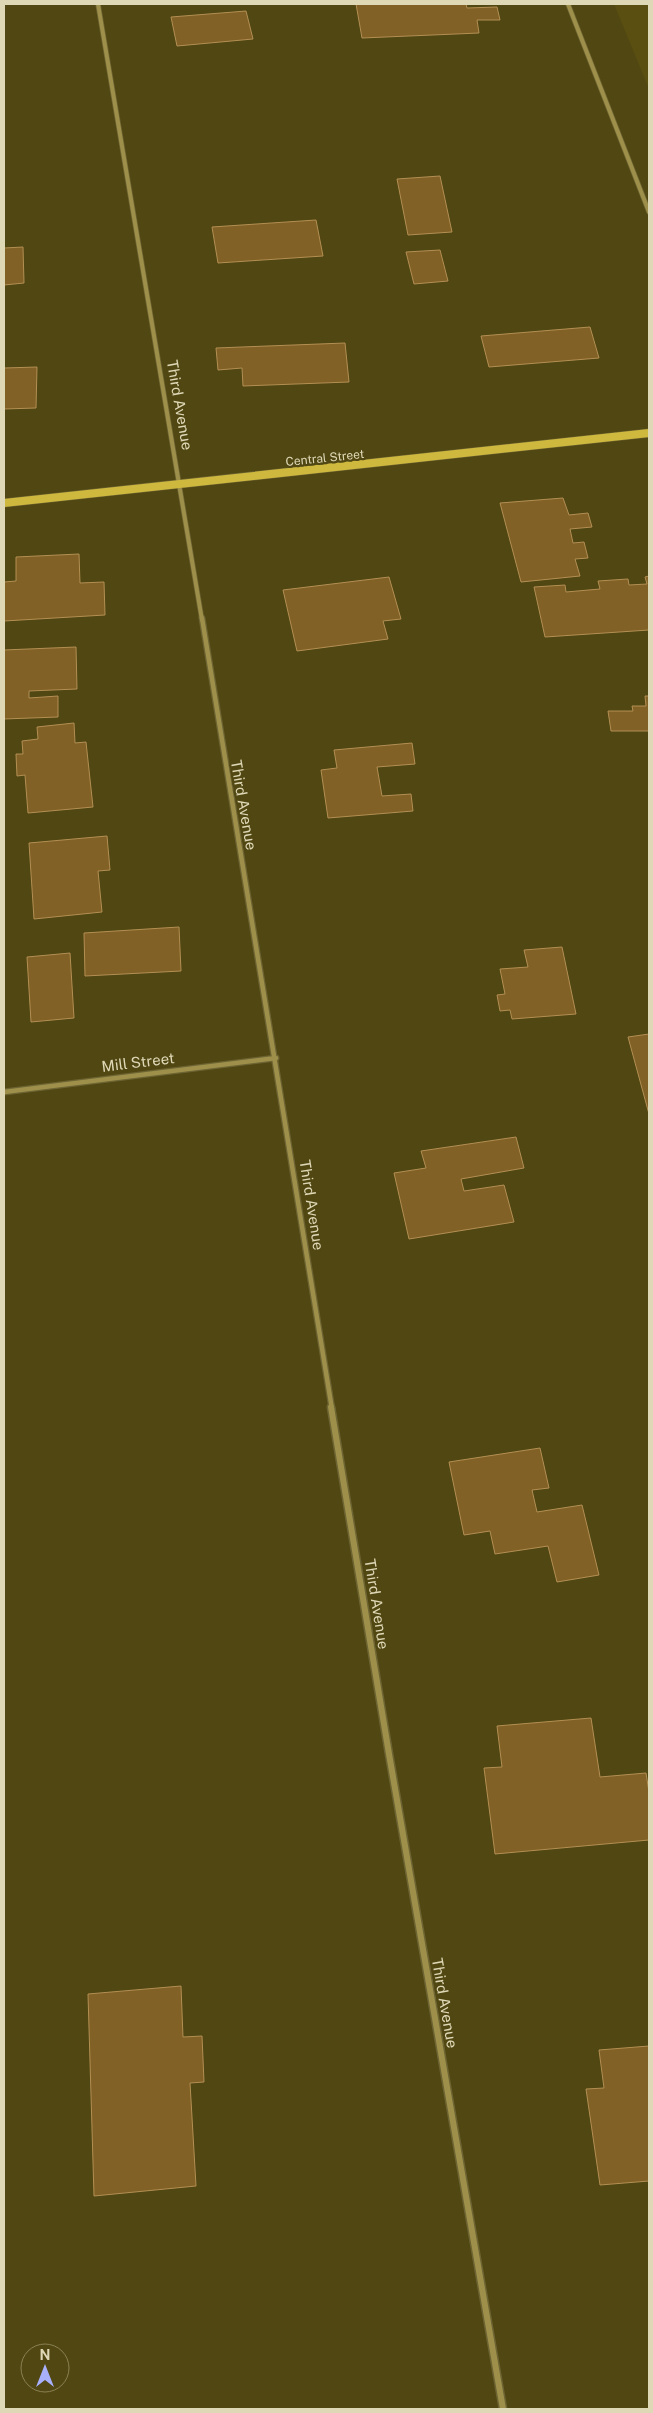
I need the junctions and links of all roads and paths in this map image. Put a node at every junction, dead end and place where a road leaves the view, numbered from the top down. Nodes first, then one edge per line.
1 (98, 4) edge
2 (568, 4) edge
3 (649, 212) edge
4 (649, 434) edge
5 (181, 486) junction
6 (4, 503) edge
7 (276, 1058) junction
8 (4, 1092) edge
9 (503, 2409) edge

1 - 5 street, Third Avenue
2 - 3 street
4 - 5 main road, Central Street
5 - 6 main road, Central Street
5 - 7 street, Third Avenue
7 - 8 street, Mill Street
7 - 9 street, Third Avenue

